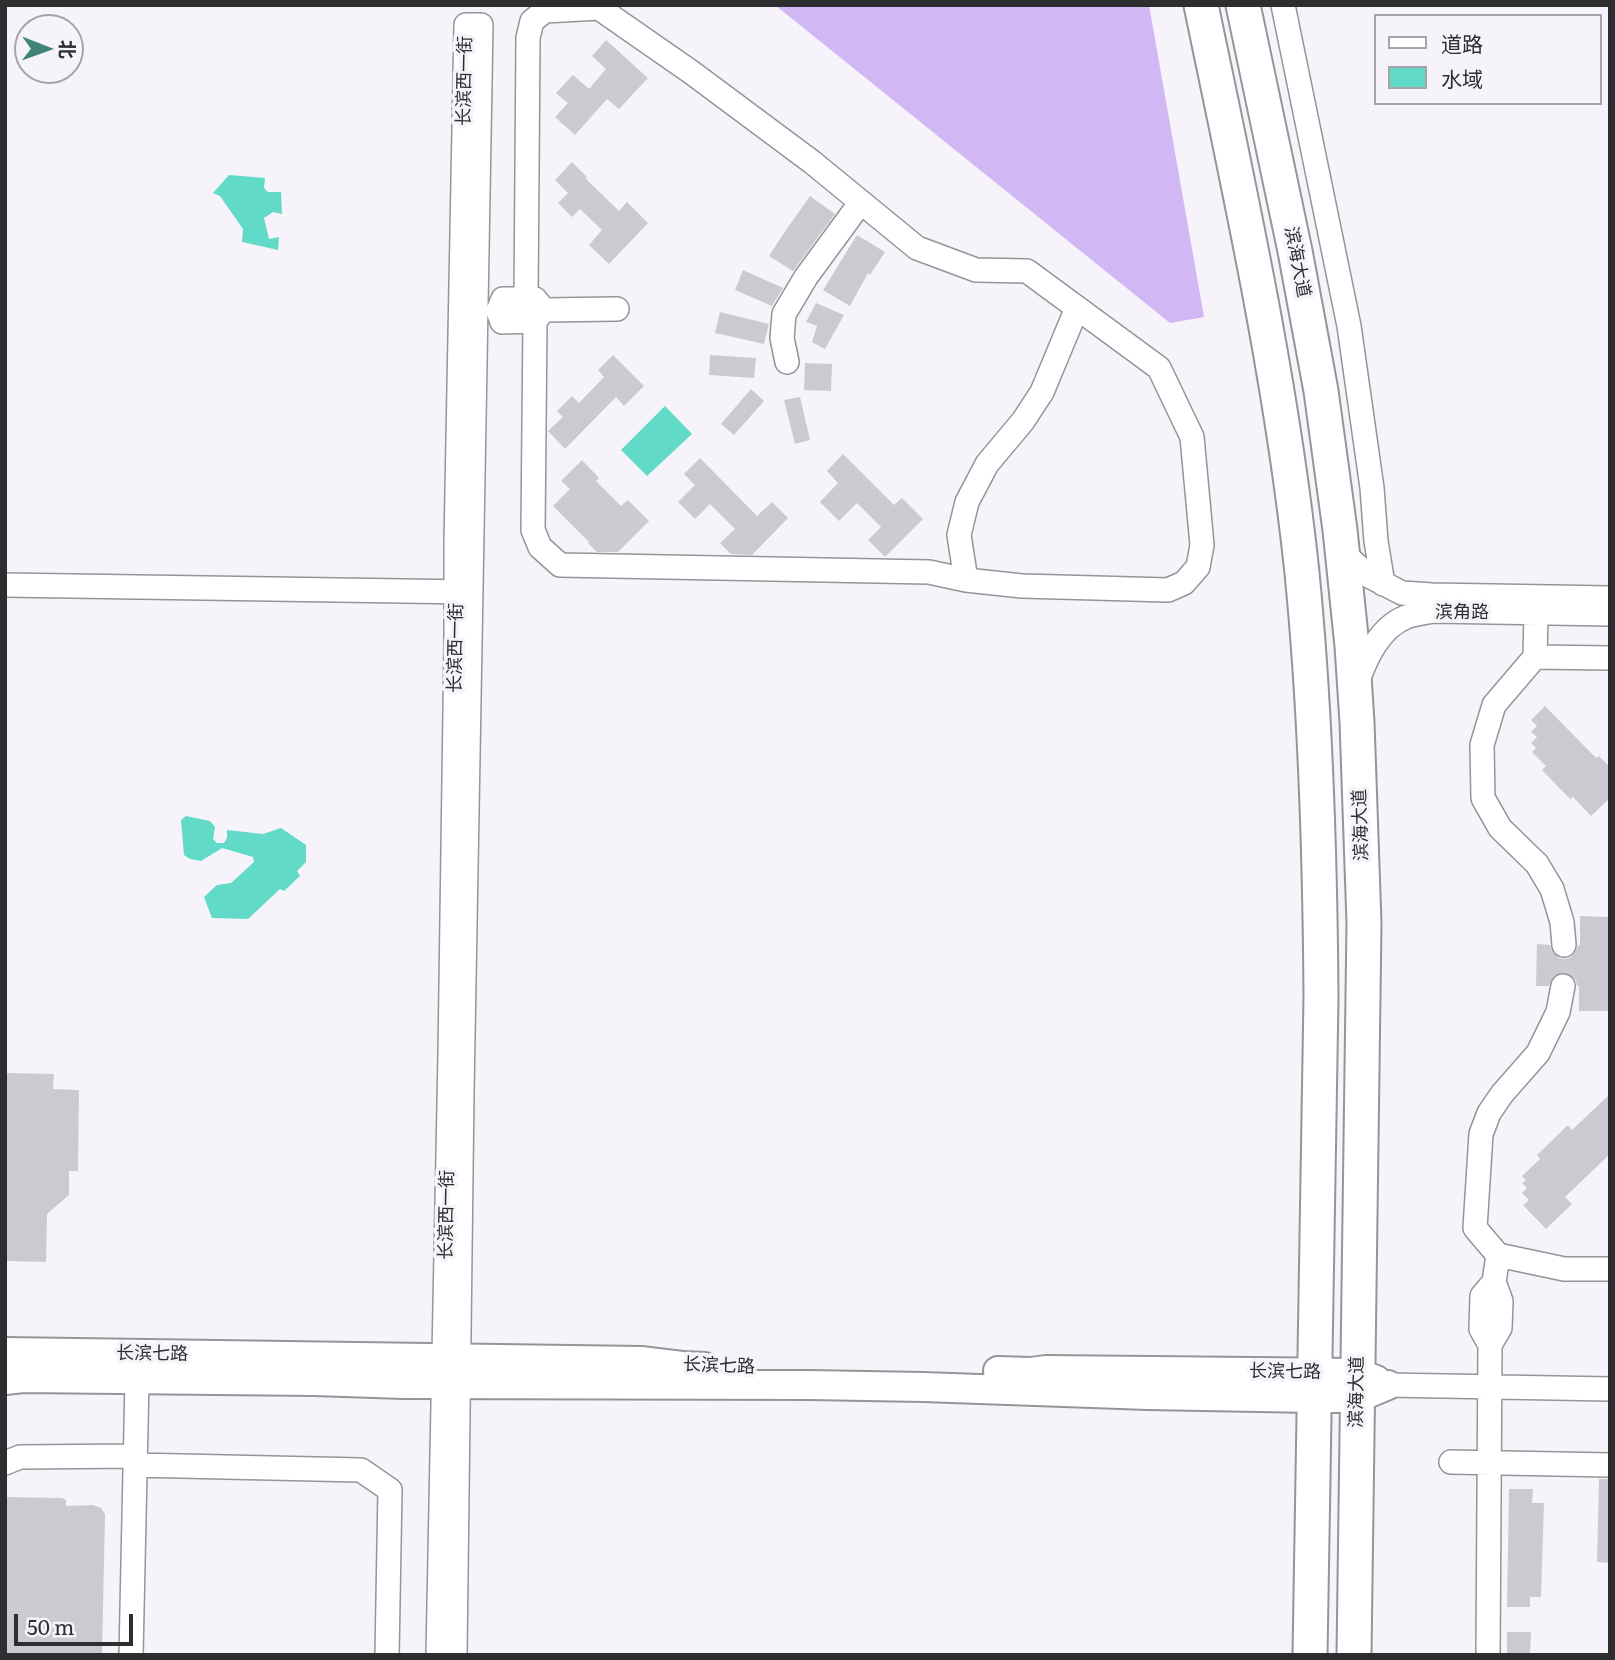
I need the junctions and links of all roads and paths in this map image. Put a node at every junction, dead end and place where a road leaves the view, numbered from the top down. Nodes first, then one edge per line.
1 (1201, 5) edge
2 (1243, 5) edge
3 (1283, 5) edge
4 (861, 202) junction
5 (1077, 308) junction
6 (535, 310) junction
7 (617, 310) dead end
8 (486, 311) junction
9 (787, 362) dead end
10 (1342, 552) junction
11 (966, 580) junction
12 (1383, 584) junction
13 (5, 585) edge
14 (463, 592) junction
15 (1610, 598) edge
16 (1536, 614) junction
17 (1610, 614) edge
18 (1535, 657) junction
19 (1610, 658) edge
20 (1355, 689) junction
21 (1564, 945) tunnel mouth
22 (1563, 986) tunnel mouth
23 (1498, 1255) junction
24 (1610, 1269) edge
25 (7, 1351) edge
26 (451, 1371) junction
27 (5, 1380) edge
28 (138, 1380) junction
29 (1314, 1385) junction
30 (1357, 1385) junction
31 (1388, 1385) joint
32 (1490, 1387) junction
33 (1610, 1389) edge
34 (136, 1460) junction
35 (1451, 1462) dead end
36 (5, 1463) edge
37 (1490, 1463) junction
38 (1610, 1465) edge
39 (131, 1655) edge
40 (387, 1655) edge
41 (439, 1655) edge
42 (455, 1655) edge
43 (1310, 1655) edge
44 (1354, 1655) edge
45 (1488, 1655) edge

1 - 29 highway
2 - 10 highway, 滨海大道
3 - 12 street
4 - 5 street
4 - 6 street
4 - 9 street
5 - 11 street
5 - 11 street
6 - 7 street
6 - 8 street
6 - 11 street
8 - 14 street, 长滨西一街
8 - 14 street, 长滨西一街
10 - 12 street, 滨角路
10 - 20 highway, 滨海大道
12 - 15 street, 滨角路
13 - 14 street
14 - 26 street, 长滨西一街
16 - 17 street, 滨角路
16 - 18 street
16 - 20 street, 滨角路
18 - 19 street
18 - 21 street
20 - 30 highway, 滨海大道
22 - 23 street
23 - 24 street
23 - 32 street
25 - 26 main road, 长滨七路
26 - 28 main road, 长滨七路
26 - 29 main road, 长滨七路
26 - 41 street, 长滨西一街
26 - 42 street, 长滨西一街
27 - 28 main road, 长滨七路
28 - 34 street
29 - 30 main road, 长滨七路
29 - 43 highway
30 - 31 main road, 长滨七路
30 - 44 highway, 滨海大道
31 - 32 street
32 - 33 street
32 - 37 street
34 - 36 street
34 - 39 street
34 - 40 street
35 - 37 street
37 - 38 street
37 - 45 street

